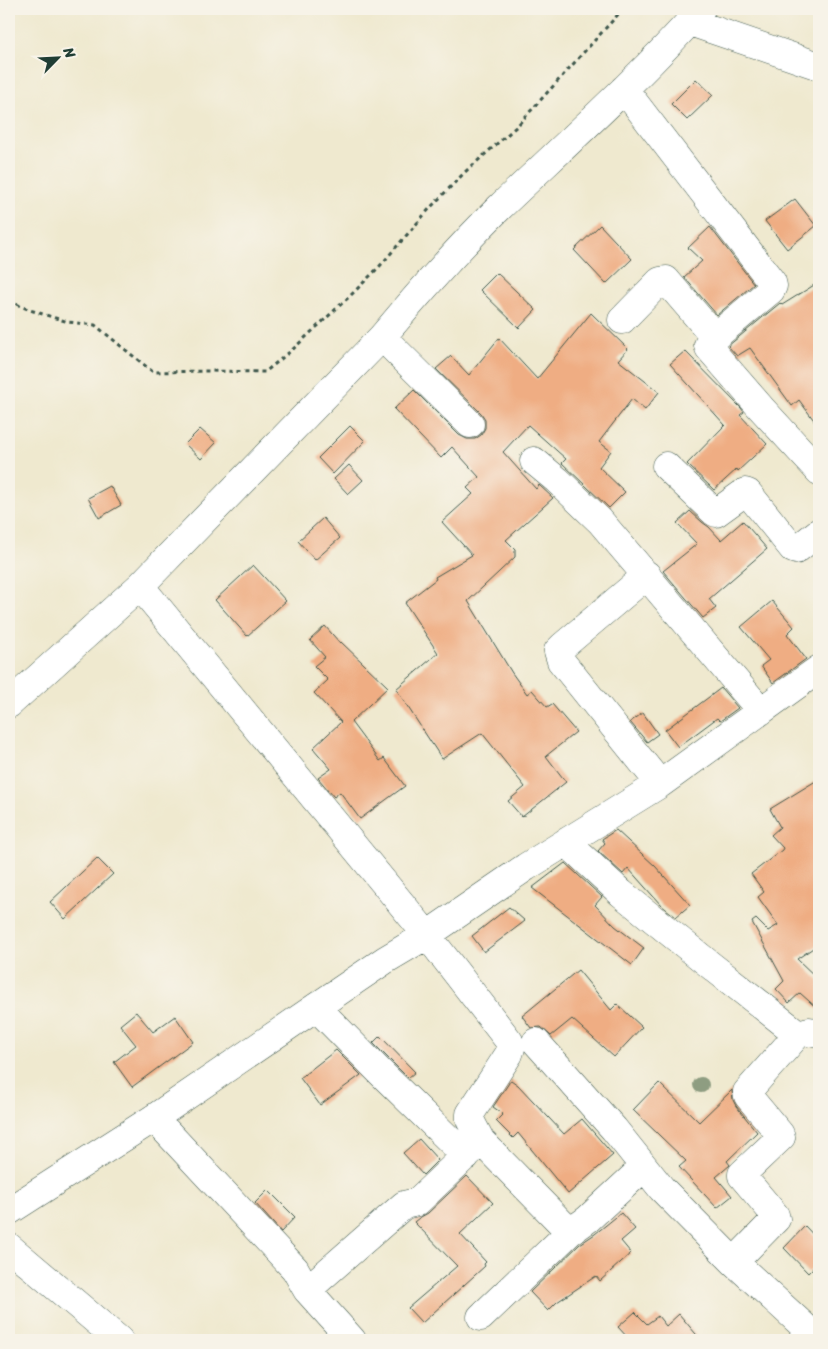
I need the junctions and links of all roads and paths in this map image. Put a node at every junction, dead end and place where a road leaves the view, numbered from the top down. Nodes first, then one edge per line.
1 (623, 9) edge
2 (695, 15) edge
3 (819, 66) edge
4 (624, 89) junction
5 (9, 301) edge
6 (622, 320) dead end
7 (382, 337) junction
8 (715, 337) junction
9 (470, 424) dead end
10 (534, 461) dead end
11 (666, 466) dead end
12 (819, 471) edge
13 (819, 532) edge
14 (647, 574) junction
15 (140, 586) junction
16 (819, 669) edge
17 (9, 704) edge
18 (761, 711) junction
19 (660, 784) junction
20 (566, 842) junction
21 (428, 935) junction
22 (316, 1007) junction
23 (808, 1033) edge
24 (536, 1042) dead end
25 (154, 1118) junction
26 (474, 1148) junction
27 (644, 1167) junction
28 (9, 1210) edge
29 (570, 1232) junction
30 (9, 1247) edge
31 (734, 1262) junction
32 (307, 1290) junction
33 (481, 1317) dead end
34 (118, 1340) edge
35 (352, 1340) edge
36 (818, 1340) edge

1 - 5 path
2 - 3 street
2 - 4 street
4 - 7 street
4 - 8 street
6 - 8 street
7 - 9 street
7 - 15 street
8 - 12 street
10 - 14 street
11 - 13 street
14 - 18 street
14 - 19 street
15 - 17 street
15 - 21 street
16 - 18 street
18 - 19 street
19 - 20 street
20 - 21 street
20 - 23 street
21 - 22 street
21 - 26 street
22 - 25 street
22 - 26 street
23 - 31 street
24 - 27 street
25 - 28 street
25 - 32 street
26 - 29 street
26 - 32 street
27 - 29 street
27 - 31 street
29 - 33 street
30 - 34 street
31 - 36 street
32 - 35 street

